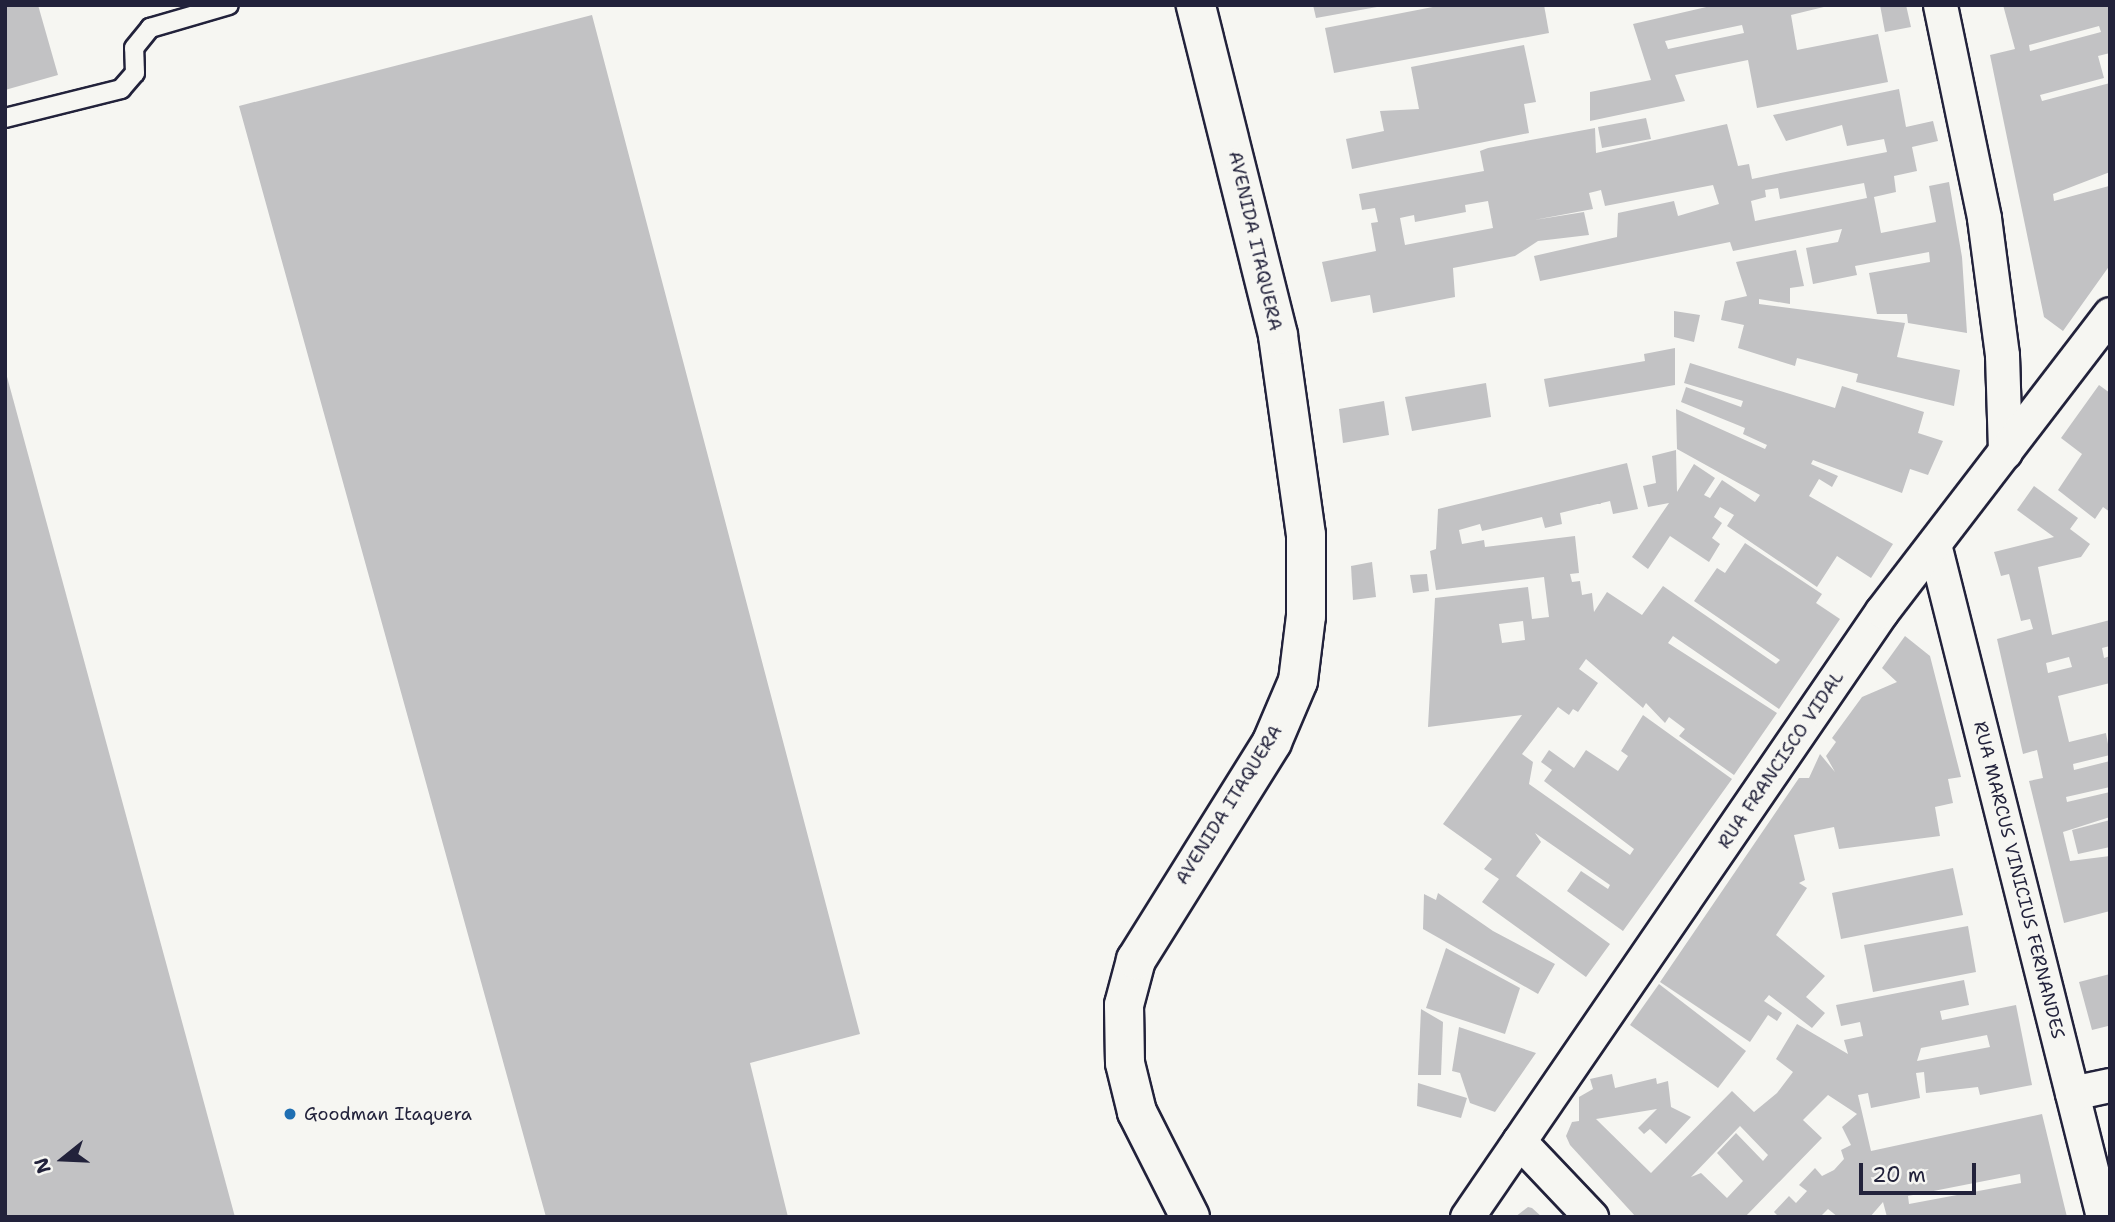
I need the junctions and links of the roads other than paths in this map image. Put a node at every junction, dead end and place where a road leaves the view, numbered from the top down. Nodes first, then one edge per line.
1 (229, 5) edge
2 (1196, 5) edge
3 (1940, 5) edge
4 (5, 118) edge
5 (2110, 314) edge
6 (2005, 452) junction
7 (1934, 544) junction
8 (2110, 1085) edge
9 (2072, 1094) junction
10 (1519, 1140) junction
11 (1190, 1217) edge
12 (1467, 1217) edge
13 (1591, 1217) edge
14 (2104, 1217) edge

1 - 4 lane
2 - 11 street, AVENIDA ITAQUERA
3 - 6 street
5 - 6 street, RUA FRANCISCO VIDAL
6 - 7 street, RUA FRANCISCO VIDAL
7 - 9 street, RUA MARCUS VINICIUS FERNANDES
7 - 10 street, RUA FRANCISCO VIDAL
8 - 9 street
9 - 14 street, RUA MARCUS VINICIUS FERNANDES
10 - 12 street, RUA FRANCISCO VIDAL
10 - 13 street

